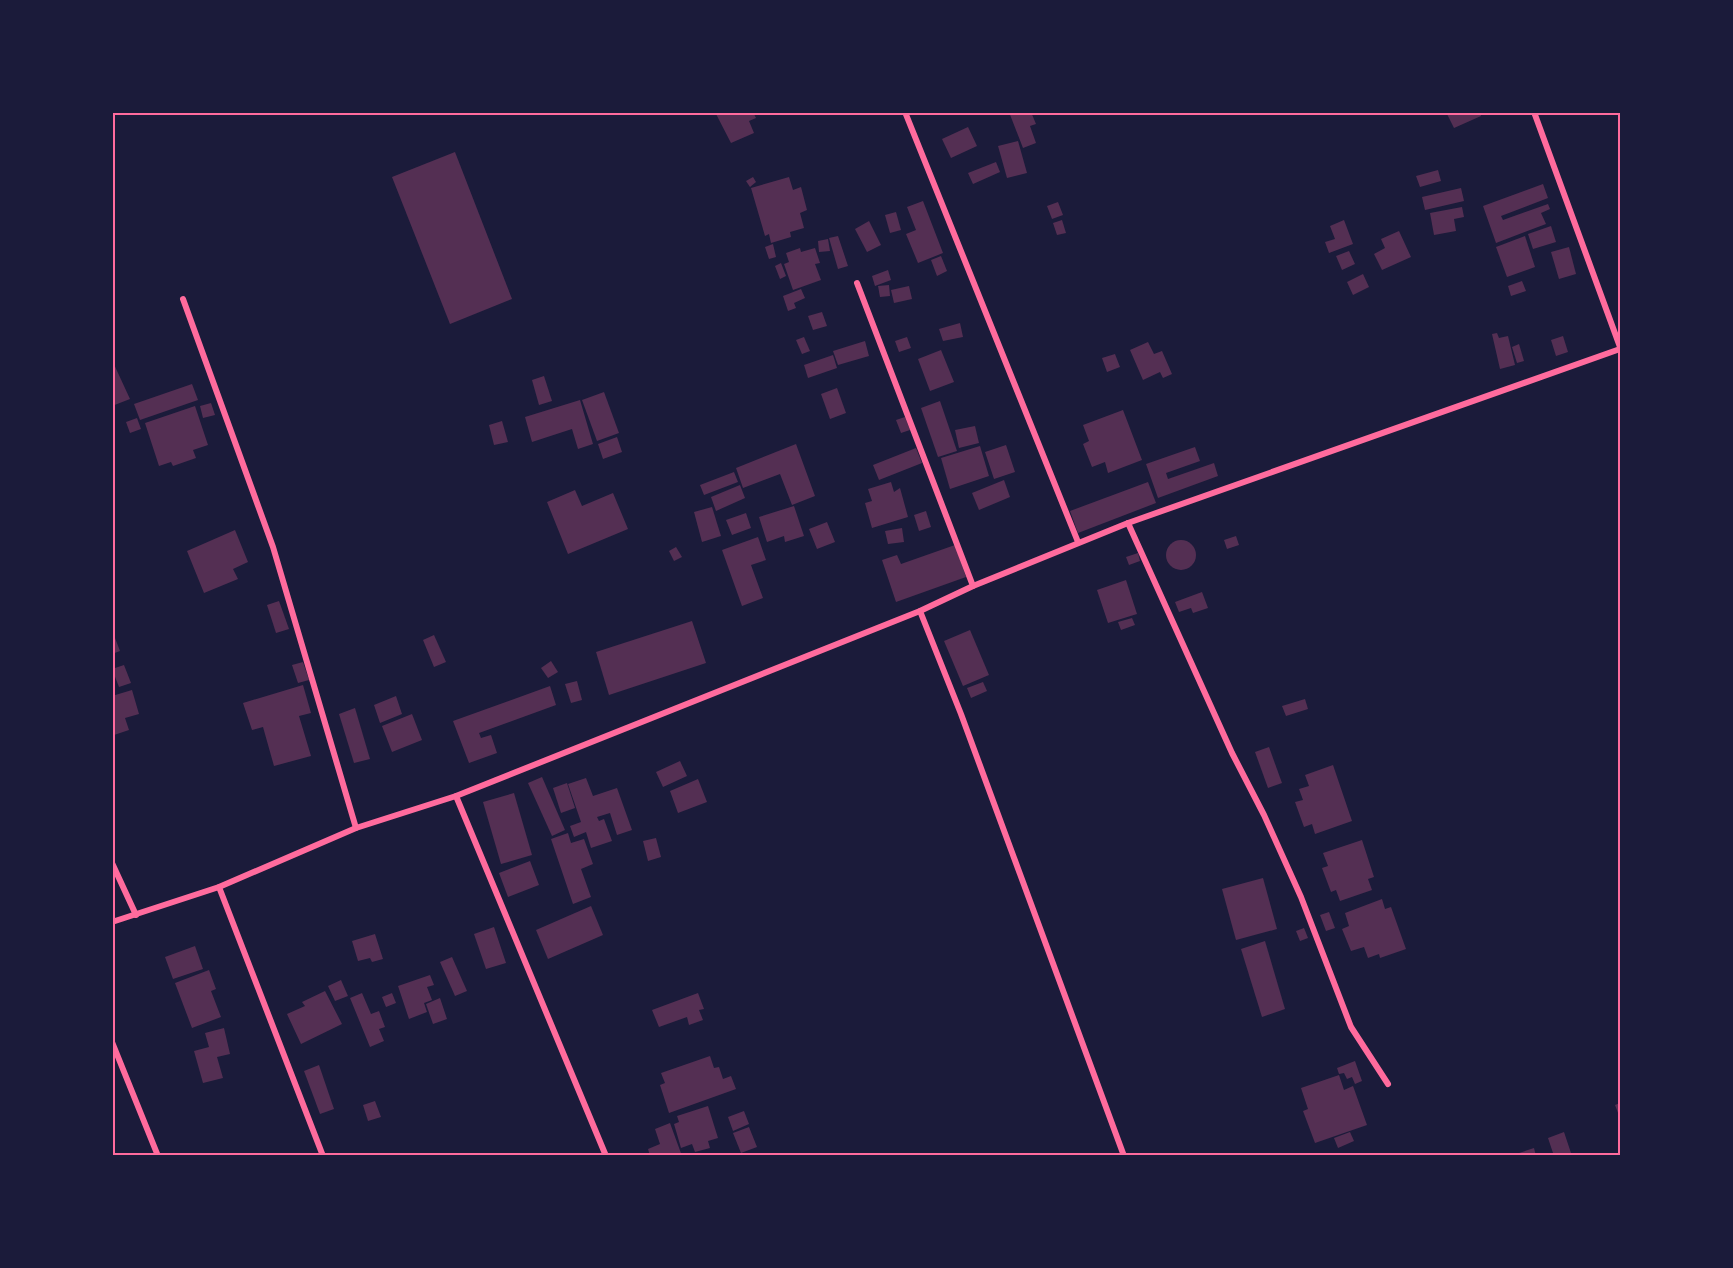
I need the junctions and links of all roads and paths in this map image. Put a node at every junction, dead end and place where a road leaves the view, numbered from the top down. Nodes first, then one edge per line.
1 (905, 112) edge
2 (1534, 112) edge
3 (857, 283) dead end
4 (183, 299) dead end
5 (1620, 348) edge
6 (1128, 523) junction
7 (1078, 542) junction
8 (973, 586) junction
9 (920, 611) junction
10 (456, 796) junction
11 (356, 828) junction
12 (112, 863) edge
13 (219, 887) junction
14 (136, 915) junction
15 (112, 922) edge
16 (112, 1042) edge
17 (1388, 1084) dead end
18 (158, 1155) edge
19 (323, 1155) edge
20 (606, 1155) edge
21 (1124, 1155) edge

1 - 7 street
2 - 5 street
3 - 8 street
4 - 11 street
5 - 6 street
6 - 7 street
6 - 17 street
7 - 8 street
8 - 9 street
9 - 10 street
9 - 21 street
10 - 11 street
10 - 20 street
11 - 13 street
12 - 14 street
13 - 14 street
13 - 19 street
14 - 15 street
16 - 18 street

